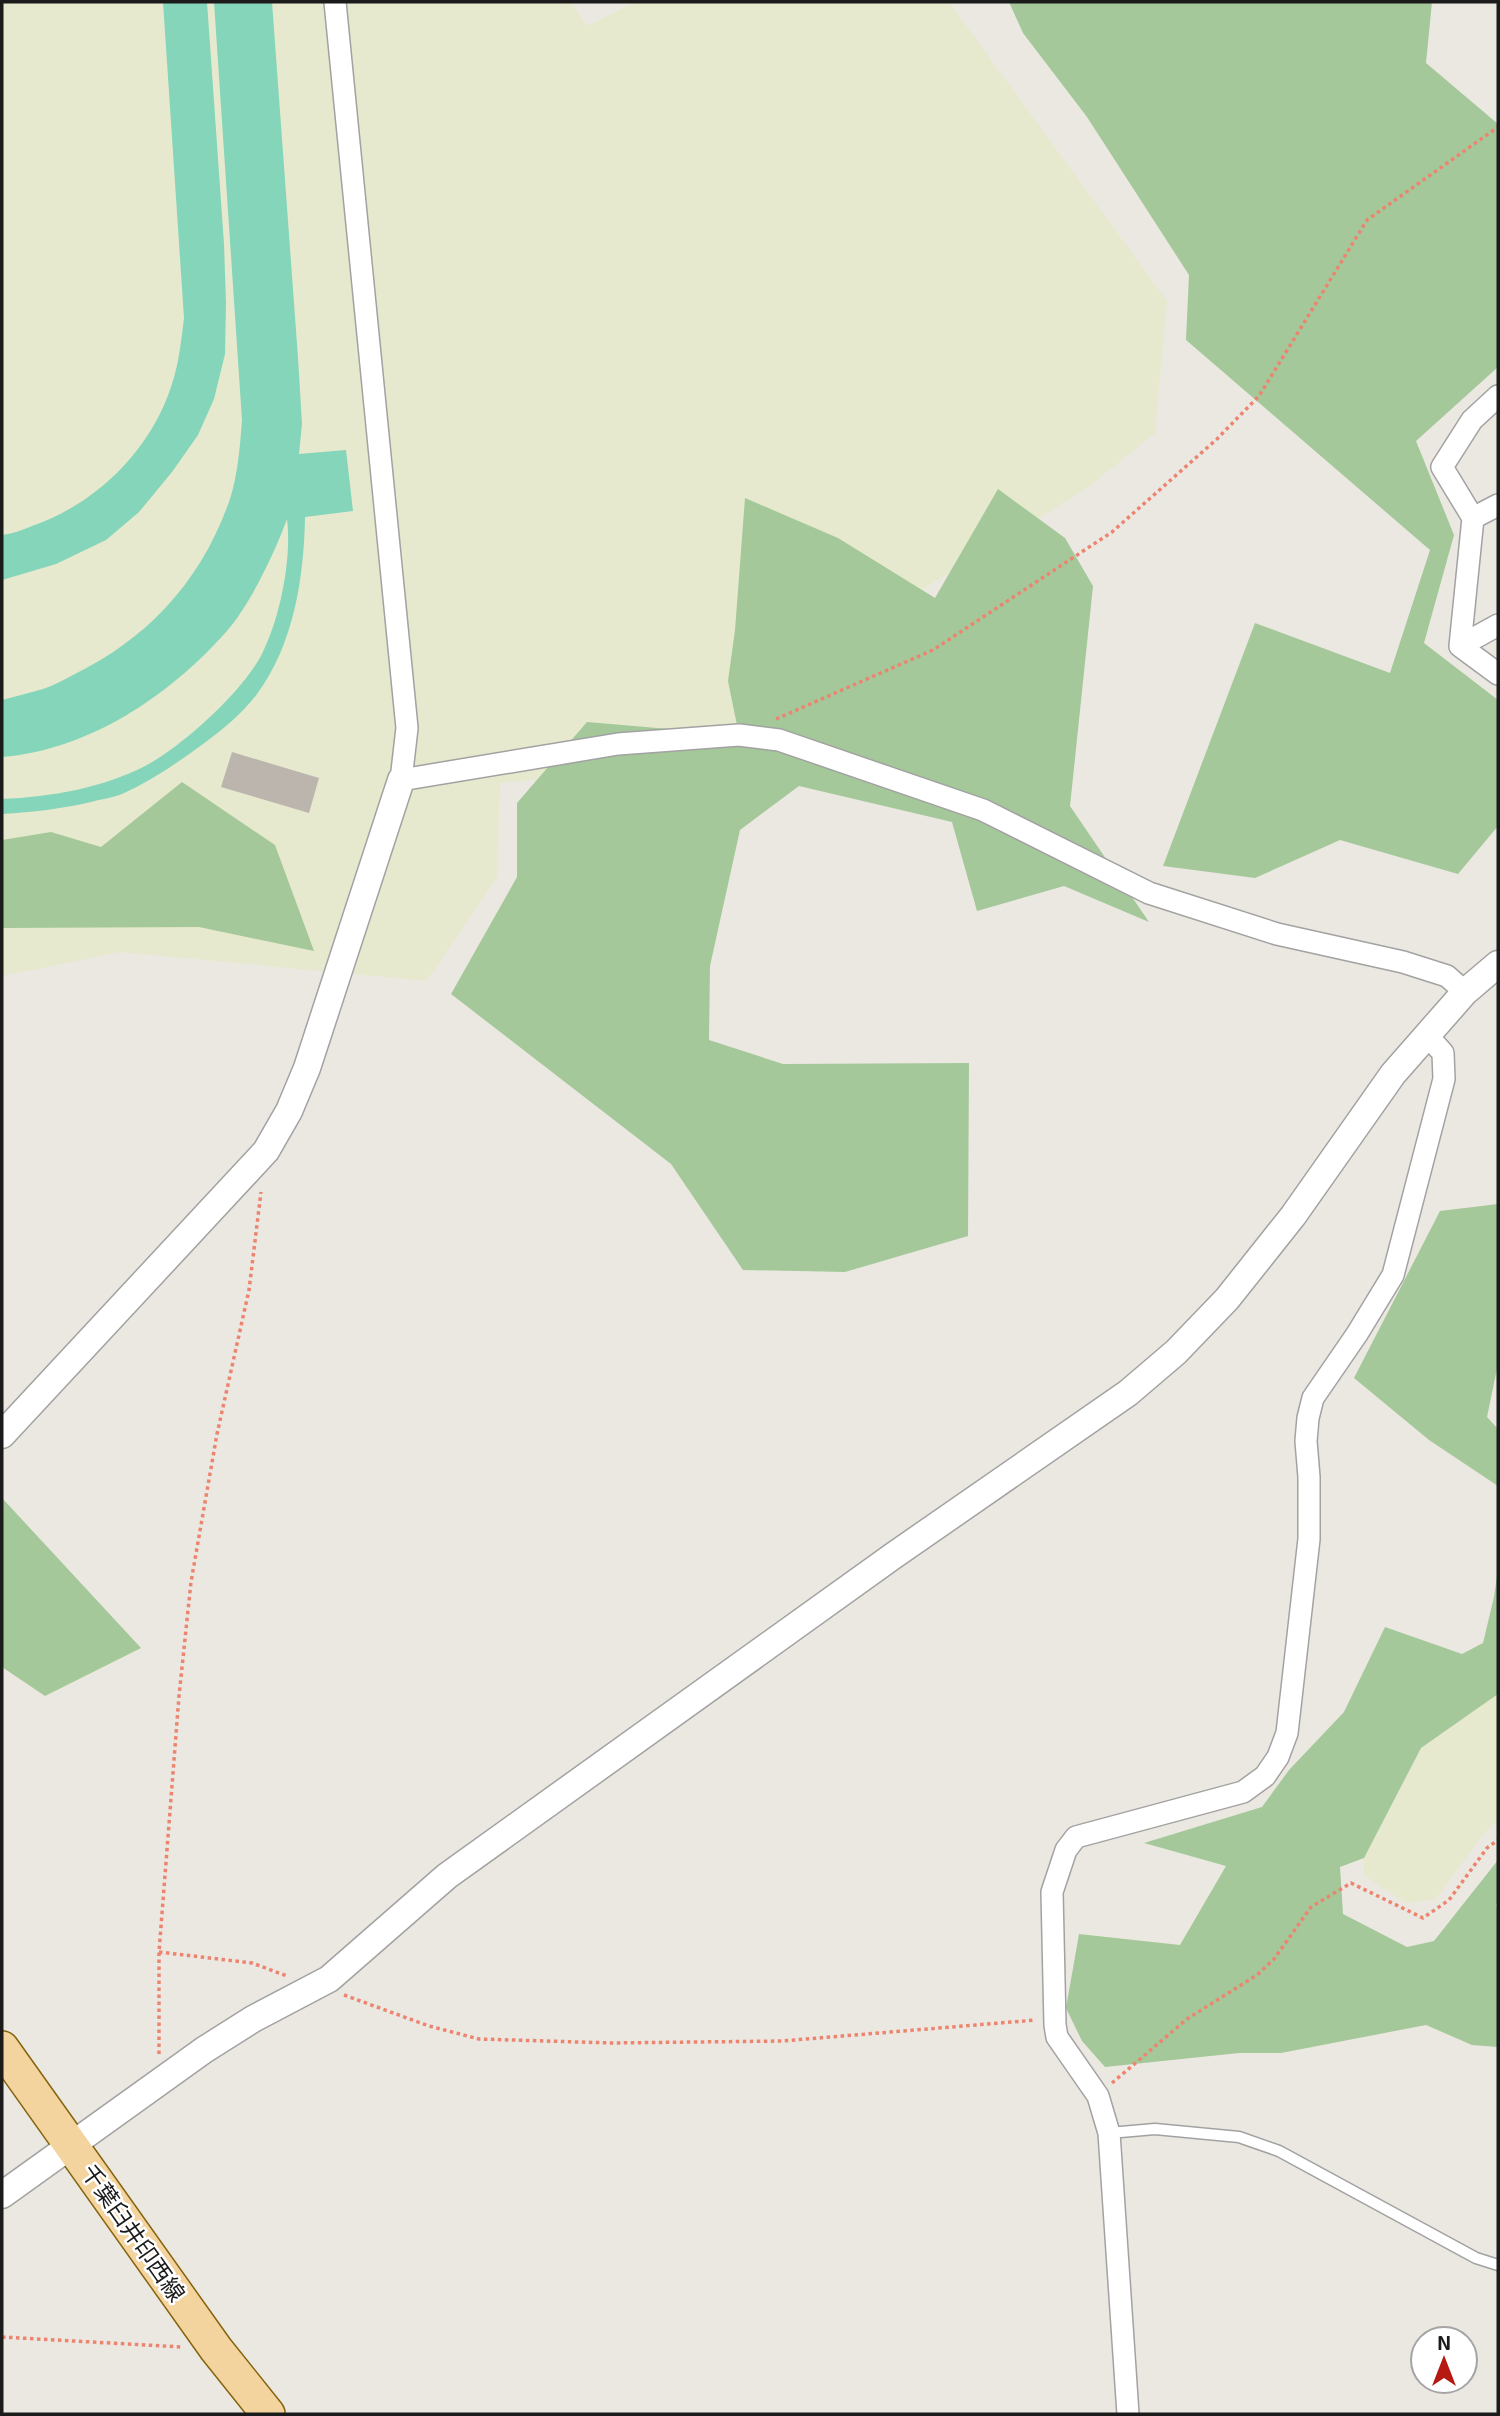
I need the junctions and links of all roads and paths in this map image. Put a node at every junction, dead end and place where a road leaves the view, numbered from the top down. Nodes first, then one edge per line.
1 (335, 2) edge
2 (1498, 127) edge
3 (1498, 396) edge
4 (1498, 505) edge
5 (1473, 518) junction
6 (1498, 625) edge
7 (1460, 646) junction
8 (1498, 674) edge
9 (775, 719) dead end
10 (401, 780) junction
11 (1498, 964) edge
12 (1465, 992) junction
13 (1426, 1034) junction
14 (267, 1151) junction
15 (2, 1435) edge
16 (1498, 1840) edge
17 (159, 1952) junction
18 (329, 1979) junction
19 (303, 1994) junction
20 (1055, 2025) junction
21 (2, 2048) edge
22 (159, 2083) junction
23 (1098, 2096) junction
24 (1108, 2133) junction
25 (72, 2146) junction
26 (2, 2195) edge
27 (1498, 2265) edge
28 (2, 2337) edge
29 (216, 2349) junction
30 (268, 2414) edge
31 (1128, 2414) edge

1 - 10 street
2 - 9 path
3 - 5 street
4 - 5 street
5 - 7 street
6 - 7 street
7 - 8 street
10 - 12 street
10 - 14 street
11 - 12 street
12 - 13 street
13 - 18 street
13 - 20 street
14 - 15 street
14 - 17 path
16 - 23 path
17 - 19 path
17 - 22 path
18 - 19 street
18 - 20 path
19 - 22 street
20 - 23 street
21 - 25 main road, 千葉臼井印西線
22 - 25 street
23 - 24 street
24 - 27 lane
24 - 31 street
25 - 26 street
25 - 29 main road, 千葉臼井印西線
28 - 29 path
29 - 30 main road, 千葉臼井印西線

